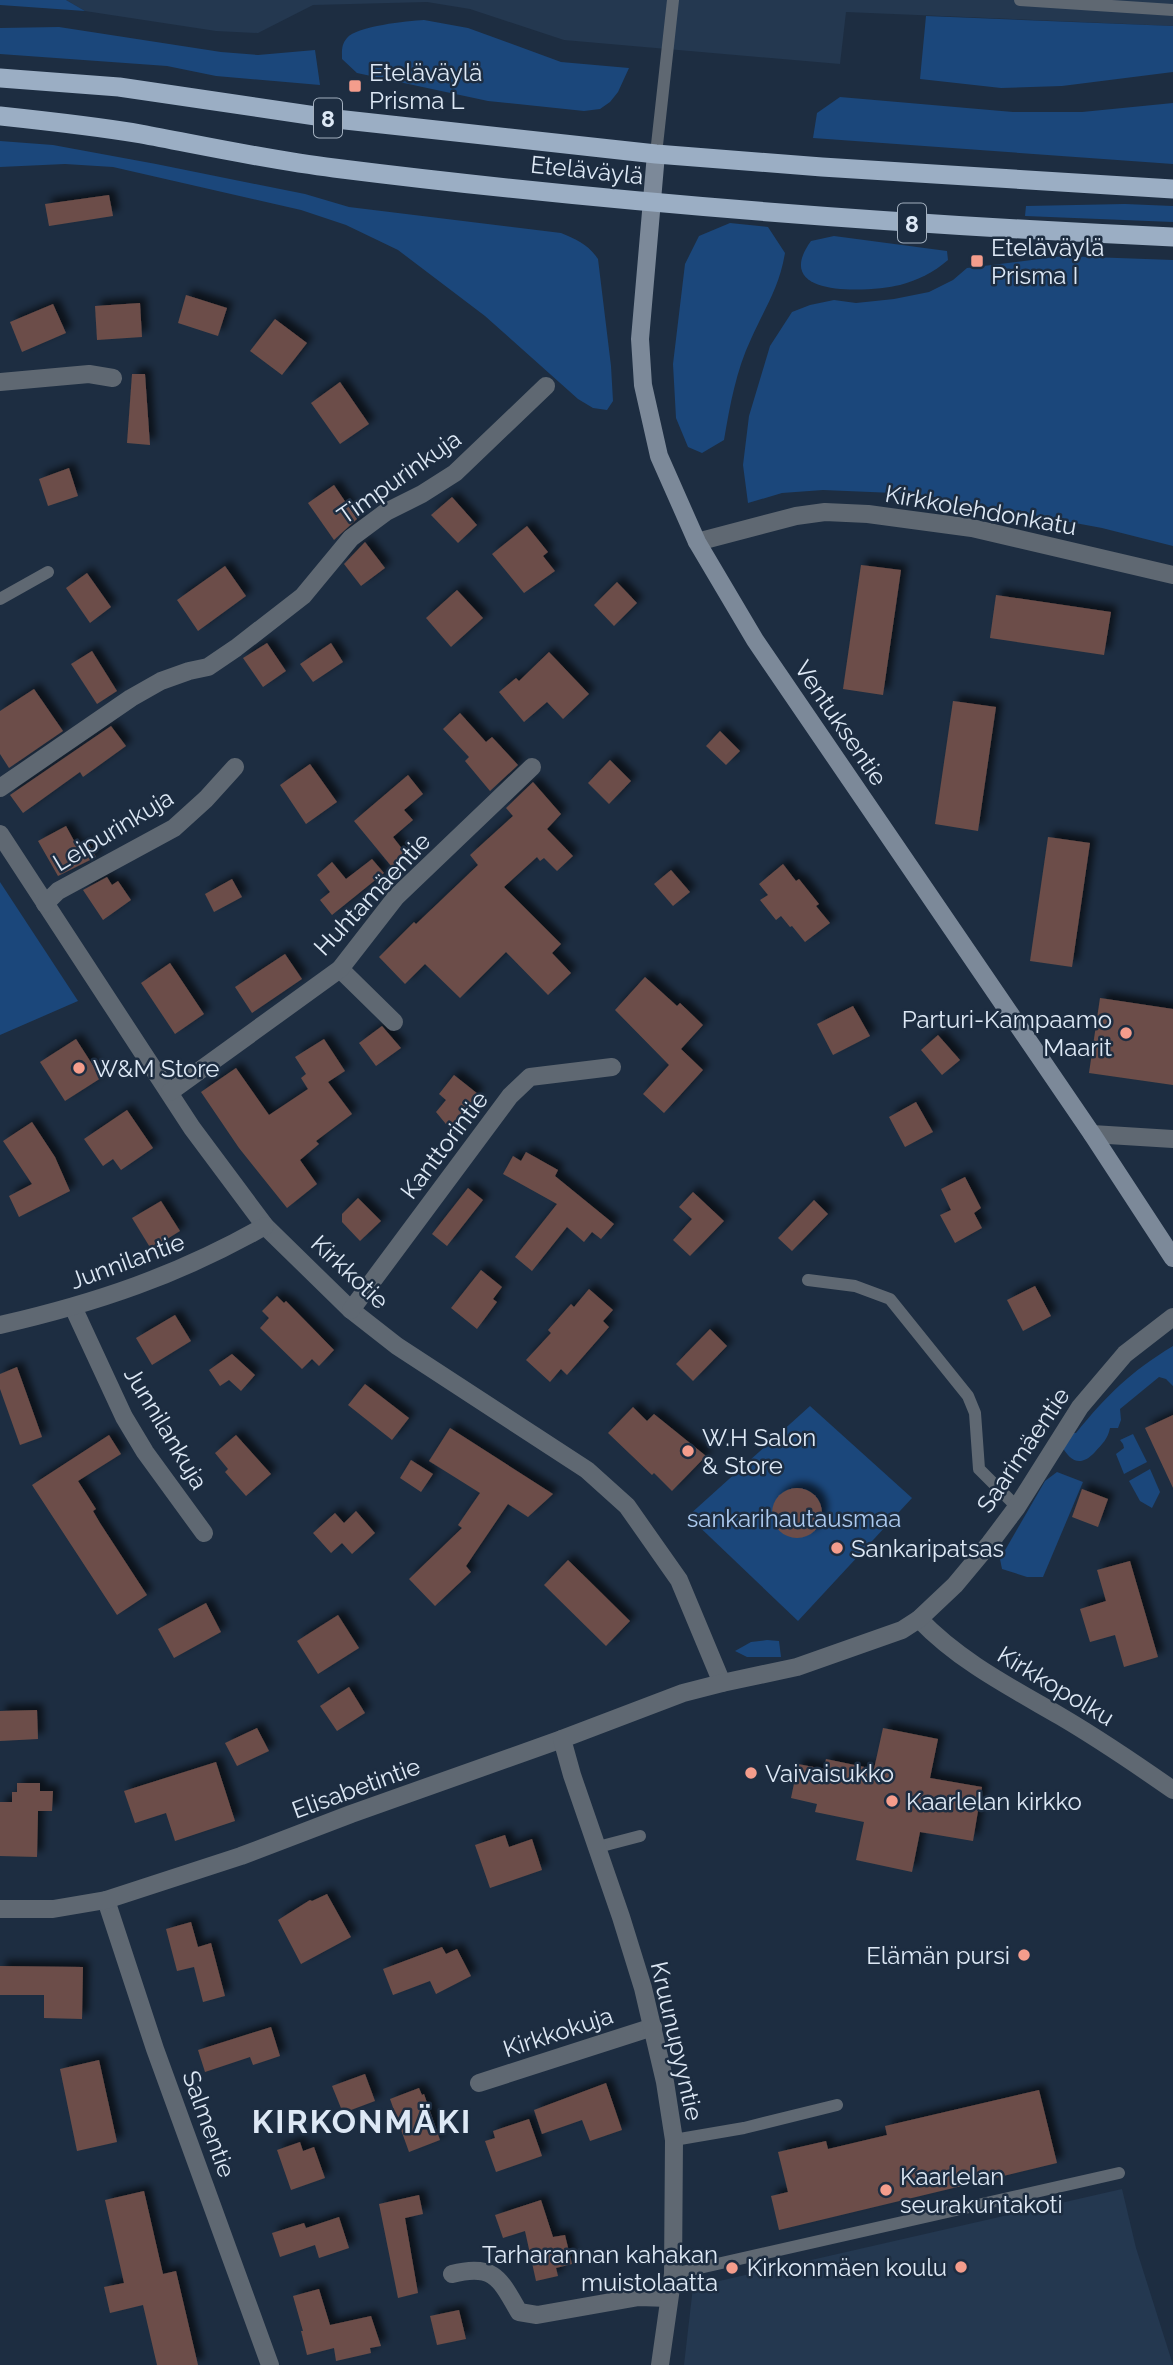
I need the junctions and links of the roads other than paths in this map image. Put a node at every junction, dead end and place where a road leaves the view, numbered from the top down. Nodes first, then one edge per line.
1 (673, 0) edge
2 (1020, 0) edge
3 (1173, 10) edge
4 (0, 78) edge
5 (0, 116) edge
6 (656, 154) junction
7 (1173, 189) edge
8 (652, 202) junction
9 (1173, 237) edge
10 (113, 379) dead end
11 (0, 382) edge
12 (546, 386) dead end
13 (697, 542) junction
14 (48, 572) dead end
15 (1173, 575) edge
16 (0, 599) edge
17 (235, 767) dead end
18 (532, 767) dead end
19 (0, 788) edge
20 (0, 834) edge
21 (45, 904) junction
22 (340, 969) junction
23 (394, 1022) dead end
24 (612, 1068) dead end
25 (170, 1092) junction
26 (1092, 1134) junction
27 (1173, 1139) edge
28 (265, 1226) junction
29 (1173, 1258) edge
30 (808, 1280) dead end
31 (72, 1307) junction
32 (351, 1310) junction
33 (1173, 1317) edge
34 (0, 1325) edge
35 (1017, 1507) junction
36 (204, 1533) dead end
37 (919, 1619) junction
38 (722, 1682) junction
39 (562, 1739) junction
40 (1173, 1790) edge
41 (640, 1836) dead end
42 (598, 1847) junction
43 (106, 1900) junction
44 (0, 1909) edge
45 (653, 2027) junction
46 (479, 2083) dead end
47 (837, 2105) dead end
48 (674, 2140) junction
49 (1119, 2173) dead end
50 (452, 2274) dead end
51 (673, 2274) junction
52 (669, 2298) junction
53 (270, 2365) edge
54 (660, 2365) edge

1 - 6 lane
2 - 3 lane
4 - 6 highway, Eteläväylä / 8
5 - 8 highway, Eteläväylä / 8
6 - 7 highway, Eteläväylä / 8
6 - 8 main road, Ventuksentie
8 - 9 highway, Eteläväylä / 8
8 - 13 main road, Ventuksentie
10 - 11 street
12 - 19 street, Timpurinkuja
13 - 15 street, Kirkkolehdonkatu
13 - 26 main road, Ventuksentie
14 - 16 lane
17 - 21 street, Leipurinkuja
18 - 22 street, Huhtamäentie
20 - 21 street, Kirkkotie
21 - 25 street, Kirkkotie
22 - 23 street
22 - 25 street, Huhtamäentie
24 - 32 street, Kanttorintie
25 - 28 street, Kirkkotie
26 - 27 street
26 - 29 main road, Ventuksentie
28 - 31 street, Junnilantie
28 - 32 street, Kirkkotie
30 - 35 lane
31 - 34 street, Junnilantie
31 - 36 street, Junnilankuja
32 - 38 street, Kirkkotie
33 - 35 street, Saarimäentie
35 - 37 street, Saarimäentie
37 - 38 street, Saarimäentie
37 - 40 street, Kirkkopolku
38 - 39 street, Elisabetintie
39 - 42 street, Kruunupyyntie
39 - 43 street, Elisabetintie
41 - 42 lane
42 - 45 street, Kruunupyyntie
43 - 44 street, Elisabetintie
43 - 53 street, Salmentie
45 - 46 street, Kirkkokuja
45 - 48 street, Kruunupyyntie
47 - 48 lane
48 - 51 street, Kruunupyyntie
49 - 51 lane
50 - 52 street
51 - 52 street, Kruunupyyntie
52 - 54 street, Kruunupyyntie

